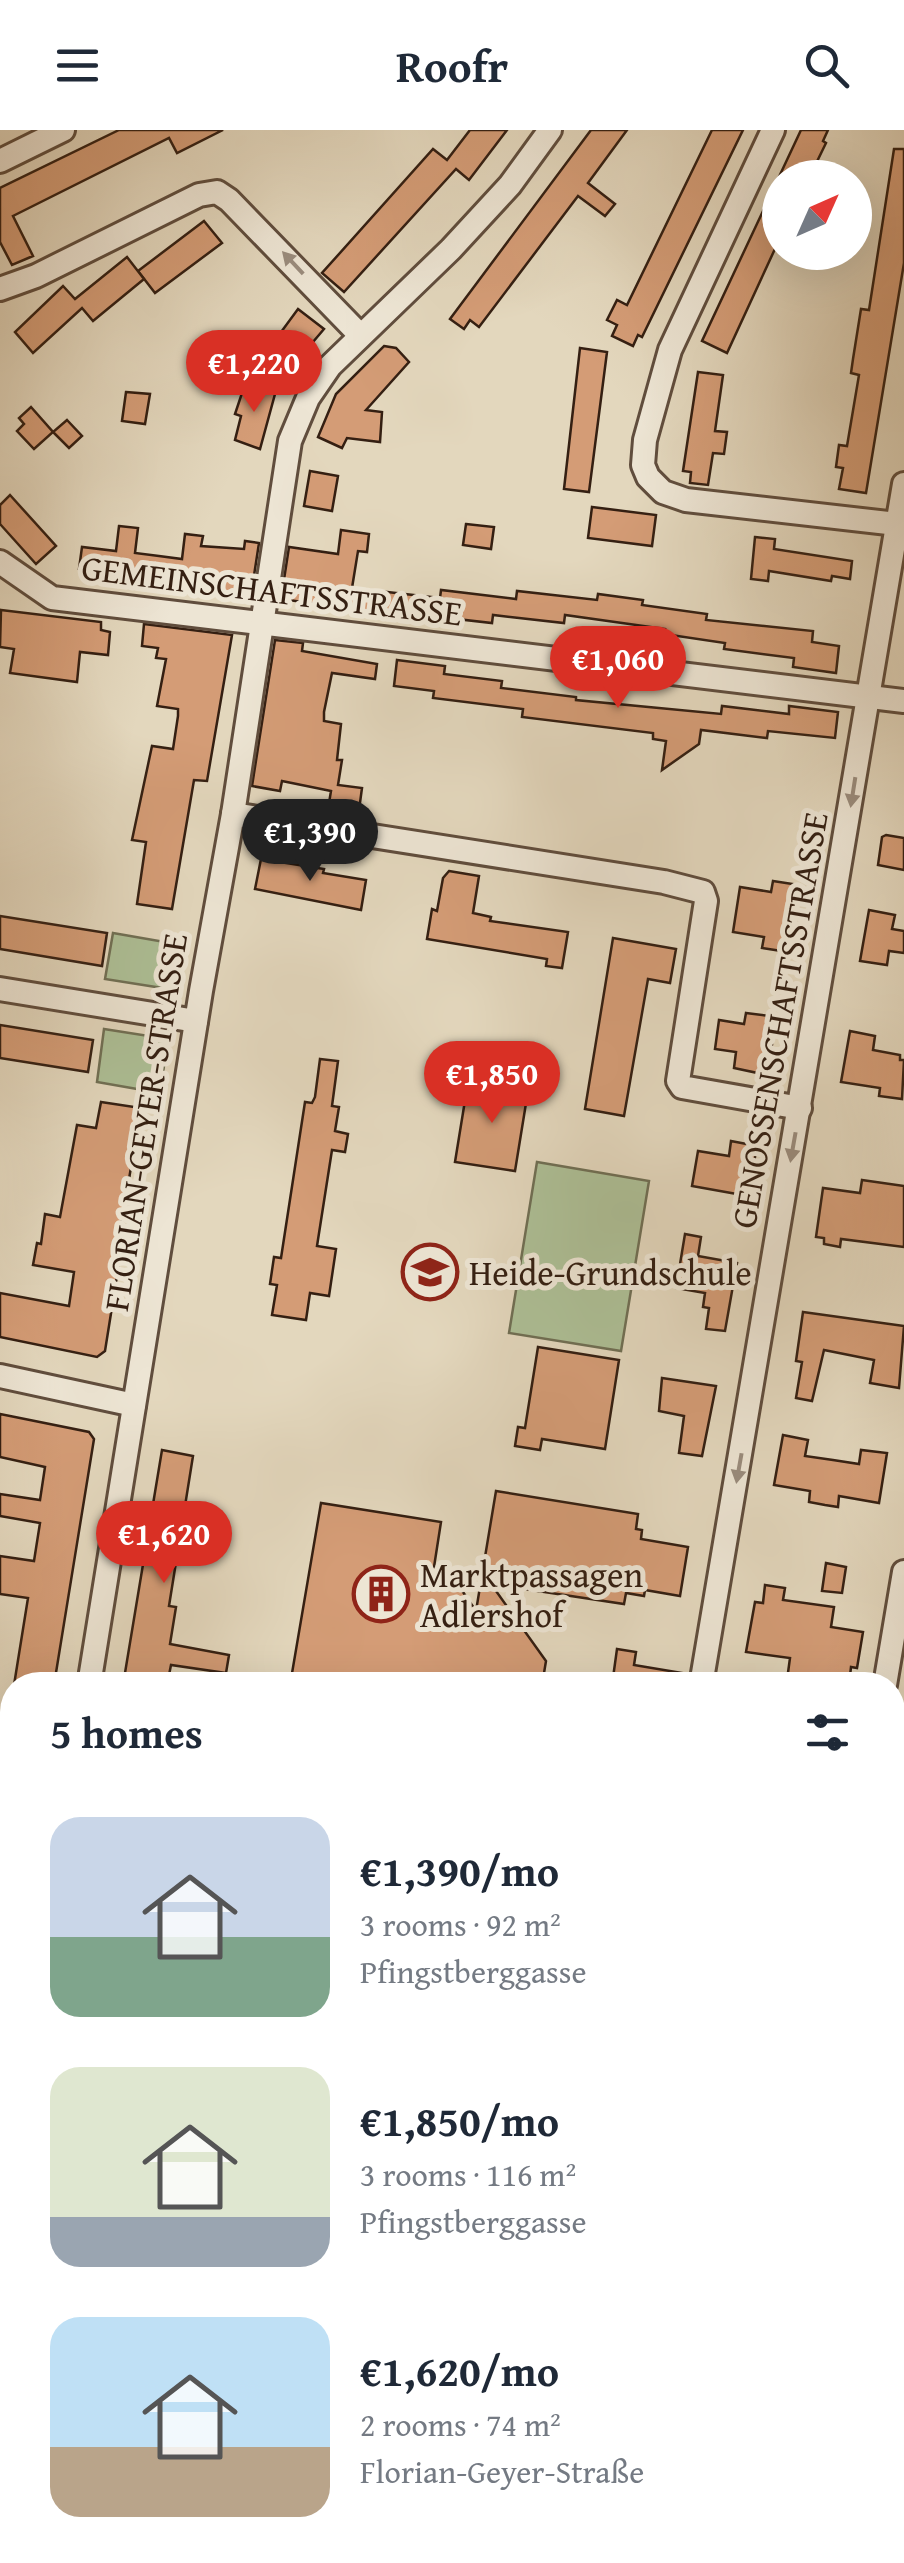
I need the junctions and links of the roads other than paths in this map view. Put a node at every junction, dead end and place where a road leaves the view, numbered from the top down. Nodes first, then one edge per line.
1 (63, 130) edge
2 (550, 130) edge
3 (773, 130) edge
4 (0, 161) edge
5 (0, 289) edge
6 (360, 334) junction
7 (904, 484) edge
8 (898, 524) junction
9 (0, 562) edge
10 (263, 624) junction
11 (870, 696) junction
12 (904, 701) edge
13 (232, 814) junction
14 (0, 989) edge
15 (196, 1021) junction
16 (800, 1108) junction
17 (0, 1376) edge
18 (134, 1405) junction
19 (904, 1572) edge
20 (91, 1672) edge
21 (703, 1672) edge
22 (887, 1672) edge

1 - 4 street
2 - 6 street, FLORIAN-GEYER-STRASSE
3 - 8 street
6 -> 5 street
6 - 10 street, FLORIAN-GEYER-STRASSE
7 - 8 street, GENOSSENSCHAFTSSTRASSE
8 - 11 street, GENOSSENSCHAFTSSTRASSE
9 - 10 street, GEMEINSCHAFTSSTRASSE
10 - 11 street, GEMEINSCHAFTSSTRASSE
10 - 13 street, FLORIAN-GEYER-STRASSE
11 - 12 street, GEMEINSCHAFTSSTRASSE
11 -> 16 street, GENOSSENSCHAFTSSTRASSE
13 - 15 street, FLORIAN-GEYER-STRASSE
13 - 16 street
14 - 15 street
15 - 18 street, FLORIAN-GEYER-STRASSE
16 -> 21 street, GENOSSENSCHAFTSSTRASSE
17 - 18 street
18 - 20 street, FLORIAN-GEYER-STRASSE
19 - 22 street

